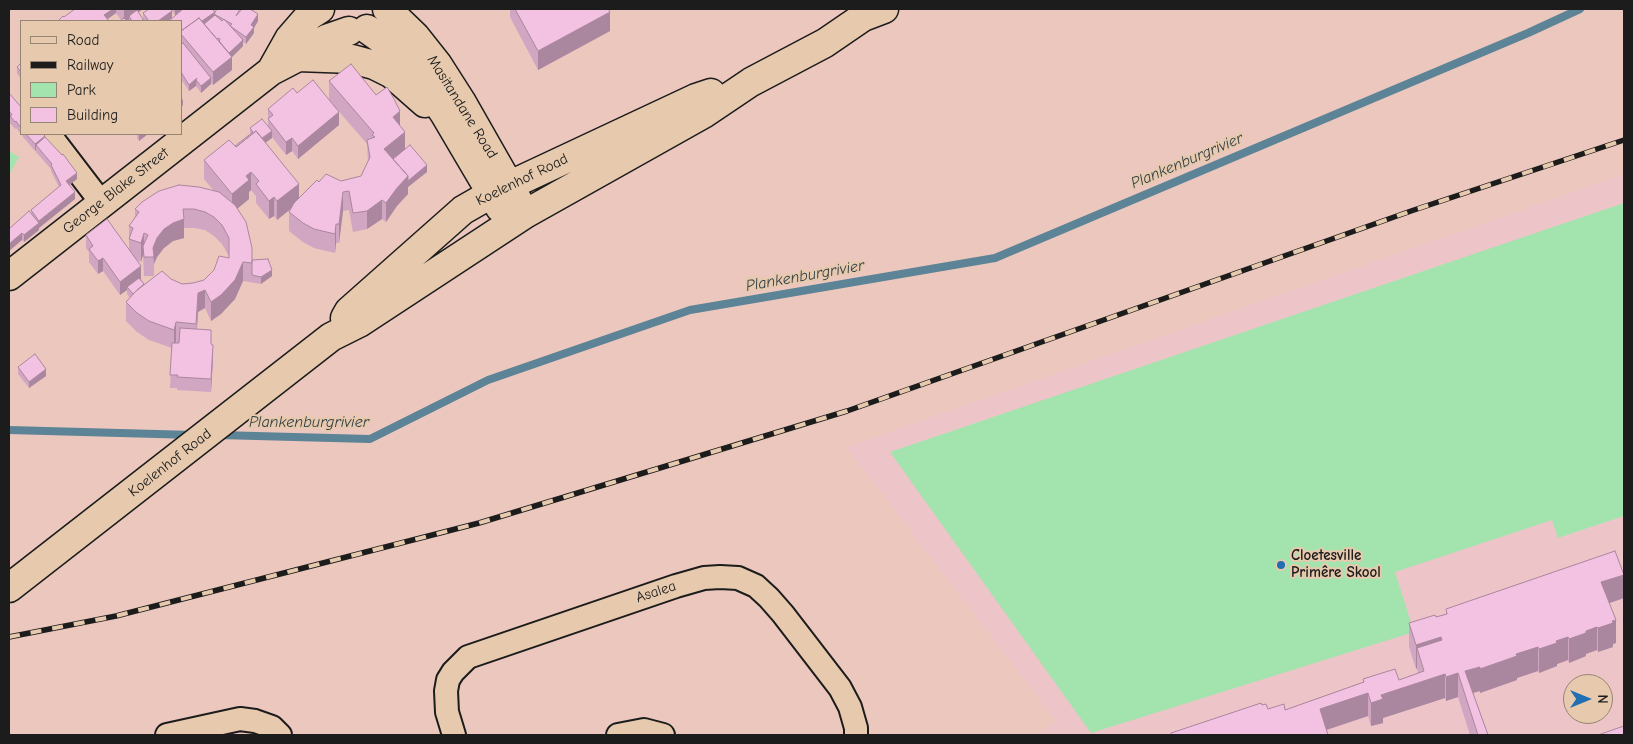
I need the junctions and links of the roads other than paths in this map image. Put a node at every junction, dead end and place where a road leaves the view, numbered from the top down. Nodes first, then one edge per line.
1 (291, 9) edge
2 (320, 9) edge
3 (327, 9) edge
4 (387, 9) edge
5 (884, 9) edge
6 (366, 23) edge
7 (293, 48) junction
8 (751, 82) junction
9 (444, 113) junction
10 (50, 135) edge
11 (500, 189) junction
12 (101, 202) junction
13 (517, 219) junction
14 (9, 276) edge
15 (326, 341) junction
16 (9, 588) edge
17 (167, 735) edge
18 (280, 735) edge
19 (454, 735) edge
20 (618, 735) edge
21 (663, 735) edge
22 (856, 735) edge

1 - 7 main road
2 - 7 main road, George Blake Street
3 - 6 main road, Masitandane Road
4 - 11 main road, Masitandane Road
5 - 8 main road, Koelenhof Road
6 - 7 main road, George Blake Street
6 - 9 main road, Masitandane Road
7 - 9 main road
7 - 12 main road, George Blake Street
8 - 11 main road, Koelenhof Road
8 - 13 main road, Koelenhof Road
9 - 11 main road, Masitandane Road
10 - 12 street
11 - 13 main road, Masitandane Road
11 - 15 main road, Koelenhof Road
12 - 14 main road, George Blake Street
13 - 15 main road, Koelenhof Road
15 - 16 main road, Koelenhof Road
17 - 18 street
19 - 22 street, Asalea
20 - 21 street

